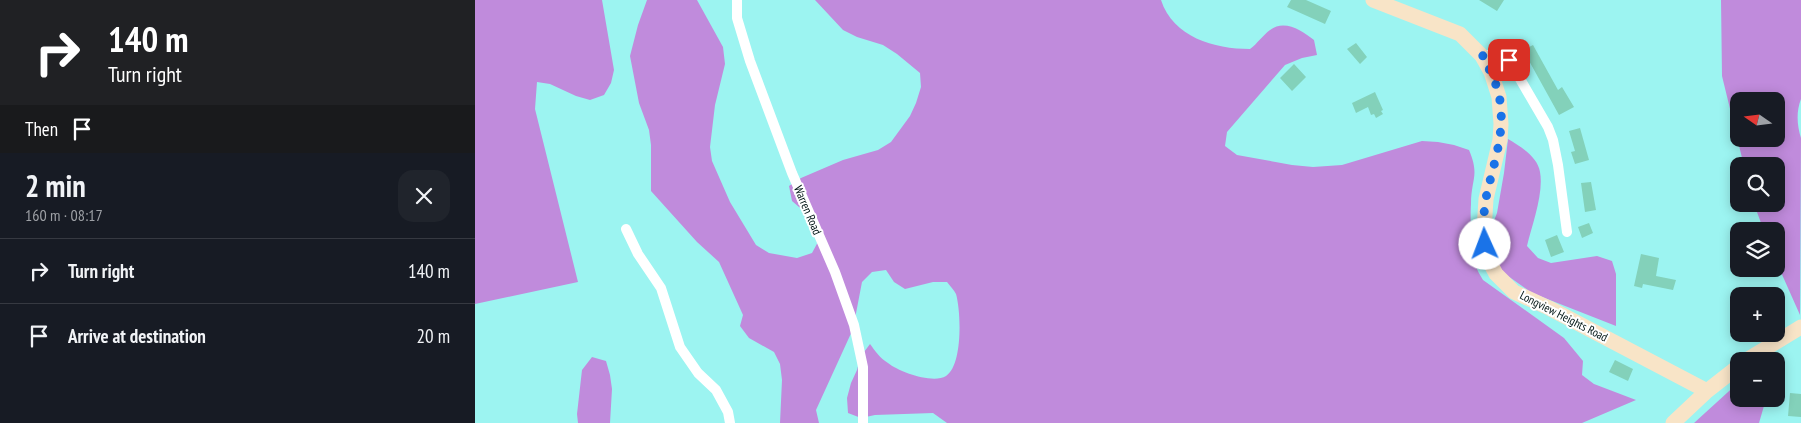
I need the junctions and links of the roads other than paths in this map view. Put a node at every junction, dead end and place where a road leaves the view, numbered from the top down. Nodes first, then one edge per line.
1 (737, 0) edge
2 (1373, 0) edge
3 (1482, 56) junction
4 (626, 229) dead end
5 (1567, 232) dead end
6 (1801, 326) edge
7 (1759, 352) edge
8 (1730, 373) edge
9 (1707, 391) junction
10 (730, 423) edge
11 (863, 423) edge
12 (1673, 423) edge

1 - 11 street, Warren Road
2 - 3 street, Longview Heights Road
3 - 5 street
3 - 9 street, Longview Heights Road
4 - 10 street
6 - 7 street
8 - 9 street
9 - 12 street

